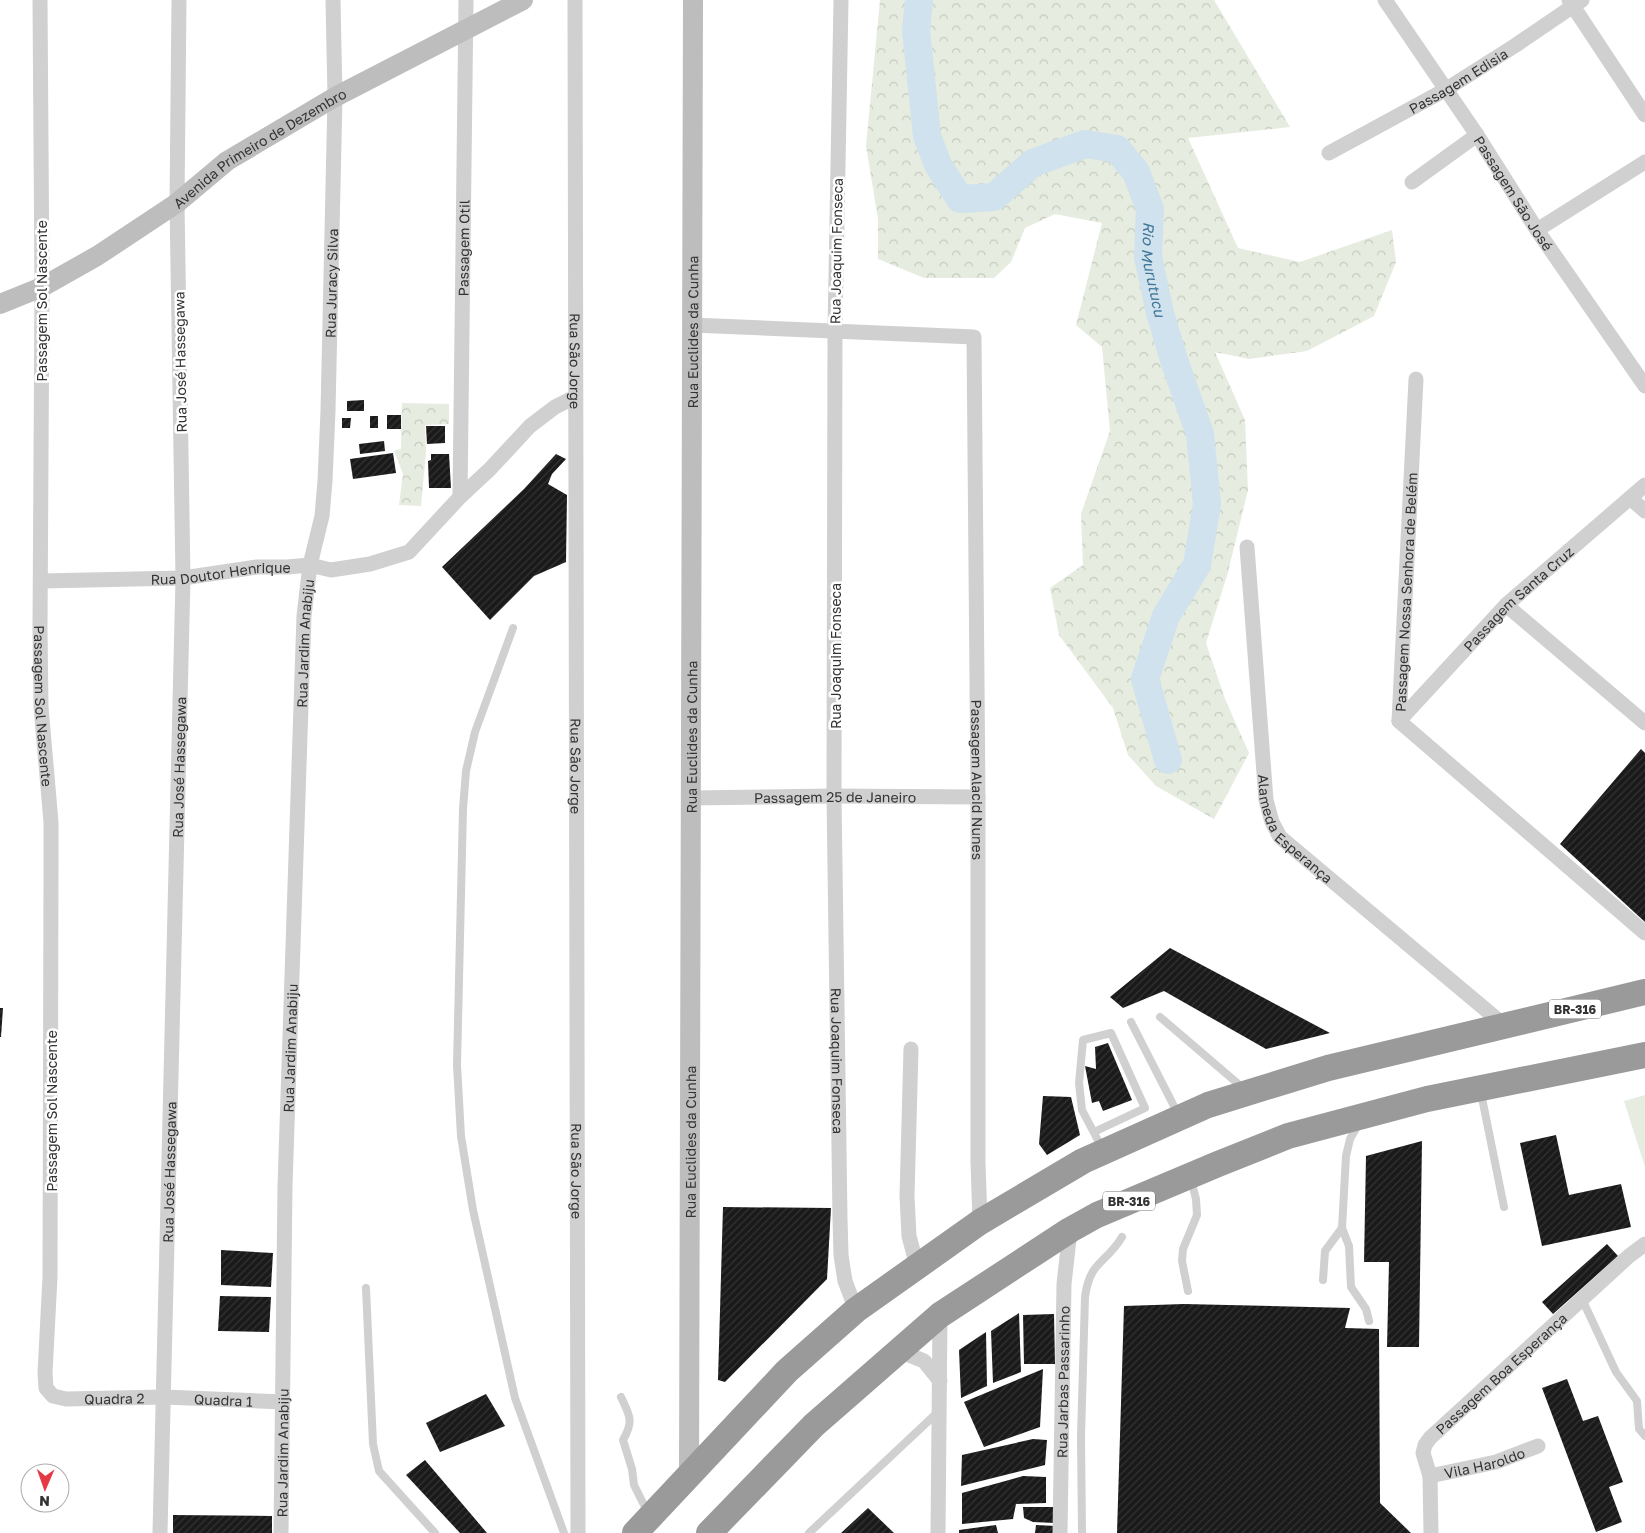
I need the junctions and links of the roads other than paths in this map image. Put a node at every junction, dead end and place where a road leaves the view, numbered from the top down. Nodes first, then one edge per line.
1 (40, 0) edge
2 (179, 0) edge
3 (333, 0) edge
4 (466, 0) edge
5 (523, 0) edge
6 (574, 0) edge
7 (693, 0) edge
8 (841, 0) edge
9 (1385, 0) edge
10 (1574, 2) edge
11 (466, 30) junction
12 (1445, 90) junction
13 (334, 97) junction
14 (1645, 115) edge
15 (1477, 135) junction
16 (1329, 153) dead end
17 (1645, 162) edge
18 (1412, 182) dead end
19 (177, 203) junction
20 (1538, 230) junction
21 (42, 287) junction
22 (0, 304) edge
23 (692, 325) junction
24 (835, 331) junction
25 (1416, 379) dead end
26 (1645, 386) edge
27 (575, 397) junction
28 (1645, 485) edge
29 (460, 496) junction
30 (1630, 498) junction
31 (1645, 511) edge
32 (1247, 547) dead end
33 (310, 564) junction
34 (184, 578) junction
35 (41, 581) junction
36 (1506, 605) junction
37 (513, 628) dead end
38 (1399, 721) junction
39 (1645, 723) edge
40 (834, 796) junction
41 (978, 797) junction
42 (691, 798) junction
43 (1645, 934) edge
44 (1645, 992) edge
45 (1160, 1017) dead end
46 (1131, 1022) dead end
47 (1504, 1025) junction
48 (911, 1049) dead end
49 (1645, 1054) edge
50 (1480, 1088) junction
51 (1248, 1093) junction
52 (1362, 1116) junction
53 (1180, 1118) junction
54 (1099, 1142) junction
55 (1189, 1176) junction
56 (1504, 1207) dead end
57 (980, 1222) junction
58 (1342, 1228) junction
59 (1070, 1230) junction
60 (1122, 1237) dead end
61 (1645, 1244) edge
62 (917, 1266) junction
63 (1323, 1280) dead end
64 (366, 1288) dead end
65 (1188, 1292) dead end
66 (1582, 1299) junction
67 (856, 1310) junction
68 (940, 1315) junction
69 (1368, 1322) dead end
70 (899, 1351) junction
71 (940, 1381) junction
72 (164, 1397) junction
73 (621, 1397) dead end
74 (66, 1399) joint
75 (283, 1402) junction
76 (939, 1410) junction
77 (1645, 1436) edge
78 (1538, 1446) dead end
79 (689, 1476) junction
80 (1430, 1476) junction
81 (642, 1525) edge
82 (160, 1533) edge
83 (281, 1533) edge
84 (435, 1533) edge
85 (564, 1533) edge
86 (578, 1533) edge
87 (709, 1533) edge
88 (809, 1533) edge
89 (938, 1533) edge
90 (1060, 1533) edge
91 (1082, 1533) edge
92 (1431, 1533) edge

1 - 21 street, Passagem Sol Nascente
2 - 19 street, Rua José Hassegawa
3 - 13 street, Rua Juracy Silva
4 - 11 street, Passagem Otil
5 - 11 street, Avenida Primeiro de Dezembro
6 - 27 street, Rua São Jorge
7 - 23 street, Rua Euclides da Cunha
8 - 24 street, Rua Joaquim Fonseca
9 - 12 street, Passagem São José
10 - 12 street, Passagem Edisia
10 - 14 street
11 - 13 street, Avenida Primeiro de Dezembro
11 - 29 street, Passagem Otil
12 - 15 street, Passagem São José
12 - 16 street, Passagem Edisia
13 - 19 street, Avenida Primeiro de Dezembro
13 - 33 street, Rua Juracy Silva
15 - 18 street
15 - 20 street, Passagem São José
17 - 20 street
19 - 21 street, Avenida Primeiro de Dezembro
19 - 34 street, Rua José Hassegawa
20 - 26 street, Passagem São José
21 - 22 street, Avenida Primeiro de Dezembro
21 - 35 street, Passagem Sol Nascente
23 - 24 street
23 - 42 street, Rua Euclides da Cunha
24 - 40 street, Rua Joaquim Fonseca
24 - 41 street, Passagem Alacid Nunes
25 - 38 street, Passagem Nossa Senhora de Belém
27 - 29 street, Rua Doutor Henrique
27 - 86 street, Rua São Jorge
28 - 30 street, Passagem Santa Cruz
29 - 33 street, Rua Doutor Henrique
30 - 31 street
30 - 36 street, Passagem Santa Cruz
32 - 47 street, Alameda Esperança
33 - 34 street, Rua Doutor Henrique
33 - 75 street, Rua Jardim Anabiju
34 - 35 street, Rua Doutor Henrique
34 - 72 street, Rua José Hassegawa
35 - 74 street, Passagem Sol Nascente
36 - 38 street, Passagem Santa Cruz
36 - 39 street
37 - 85 lane
38 - 43 street, Passagem Nossa Senhora de Belém
40 - 41 street, Passagem 25 de Janeiro
40 - 42 street, Passagem 25 de Janeiro
40 - 67 street, Rua Joaquim Fonseca
41 - 57 street, Passagem Alacid Nunes
42 - 79 street, Rua Euclides da Cunha
44 - 47 highway, BR-316
45 - 51 lane
46 - 53 lane
47 - 51 highway, BR-316
48 - 62 street
49 - 50 highway, BR-316
50 - 52 highway, BR-316
50 - 56 lane
51 - 53 highway, BR-316
52 - 55 highway, BR-316
52 - 58 lane
53 - 54 highway, BR-316
54 - 54 lane
54 - 57 highway, BR-316
55 - 59 highway, BR-316
55 - 65 lane
57 - 62 highway, BR-316
58 - 63 lane
58 - 69 lane
59 - 68 highway, BR-316
59 - 90 street, Rua Jarbas Passarinho
60 - 91 lane
61 - 66 street, Passagem Boa Esperança
62 - 67 highway, BR-316
64 - 84 lane
66 - 77 lane
66 - 80 street, Passagem Boa Esperança
67 - 79 highway, BR-316
68 - 70 highway, BR-316
68 - 71 street
70 - 71 street
70 - 87 highway, BR-316
71 - 76 street
72 - 74 street, Quadra 2
72 - 75 street, Quadra 1
72 - 82 street, Rua José Hassegawa
73 - 81 lane
75 - 83 street, Rua Jardim Anabiju
76 - 88 lane
76 - 89 street
78 - 80 street, Vila Haroldo
79 - 81 highway, BR-316
80 - 92 street, Passagem Boa Esperança

